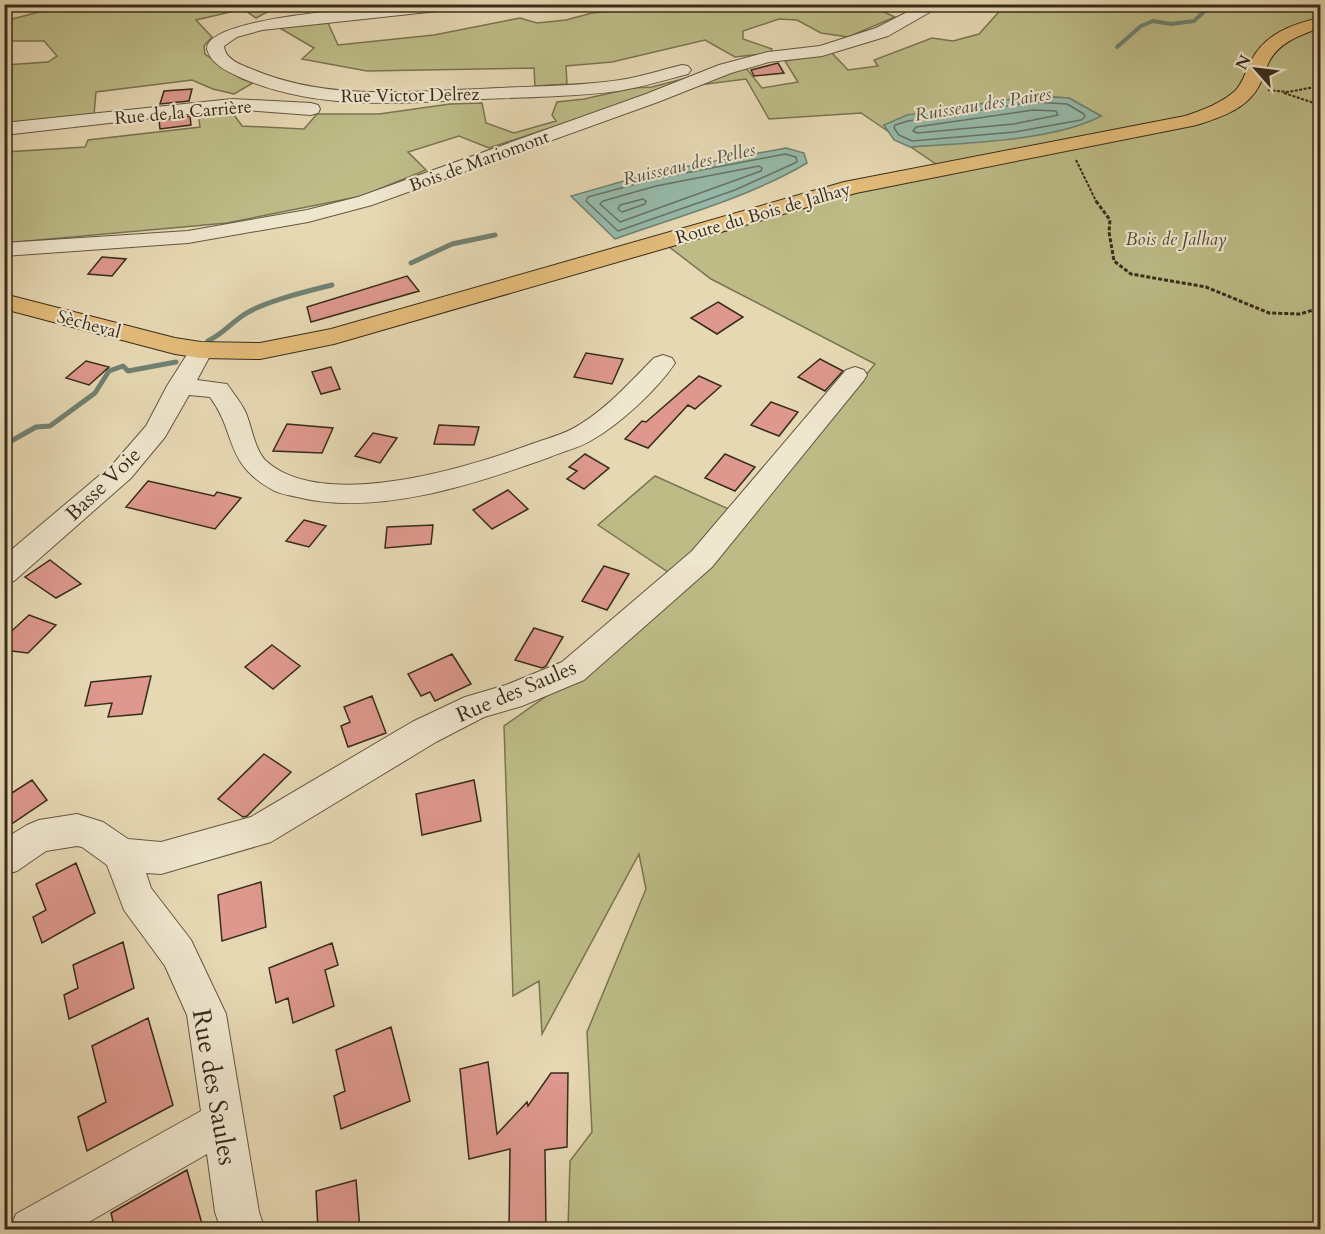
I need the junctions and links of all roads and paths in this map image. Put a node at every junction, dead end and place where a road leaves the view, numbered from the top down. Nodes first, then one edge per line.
1 (341, 4) edge
2 (456, 4) edge
3 (936, 4) edge
4 (315, 18) junction
5 (1320, 23) edge
6 (725, 69) junction
7 (1250, 85) junction
8 (1320, 86) edge
9 (1279, 92) junction
10 (431, 97) junction
11 (1320, 105) edge
12 (4, 129) edge
13 (1057, 147) junction
14 (4, 250) edge
15 (4, 301) edge
16 (1320, 308) edge
17 (175, 346) joint
18 (201, 350) junction
19 (663, 363) dead end
20 (855, 375) dead end
21 (179, 386) junction
22 (4, 573) edge
23 (121, 855) junction
24 (4, 859) edge
25 (222, 1122) junction
26 (32, 1230) edge
27 (243, 1230) edge

1 - 4 street, Rue Victor Delrez
2 - 4 street, Rue Victor Delrez
3 - 6 street, Bois de Mariomont
4 - 10 street, Rue Victor Delrez
5 - 7 main road, Route du Bois de Jalhay
6 - 10 street, Rue Victor Delrez
6 - 14 street, Bois de Mariomont
7 - 9 path
7 - 13 main road, Route du Bois de Jalhay
8 - 9 path
9 - 11 path
10 - 12 street, Rue de la Carrière
13 - 16 path
13 - 18 main road, Route du Bois de Jalhay
15 - 17 main road, Sècheval
17 - 18 main road, Route du Bois de Jalhay
18 - 21 street, Basse Voie
19 - 21 street
20 - 23 street, Rue des Saules
21 - 22 street, Basse Voie
23 - 24 street
23 - 25 street, Rue des Saules
25 - 26 street
25 - 27 street, Rue des Saules

